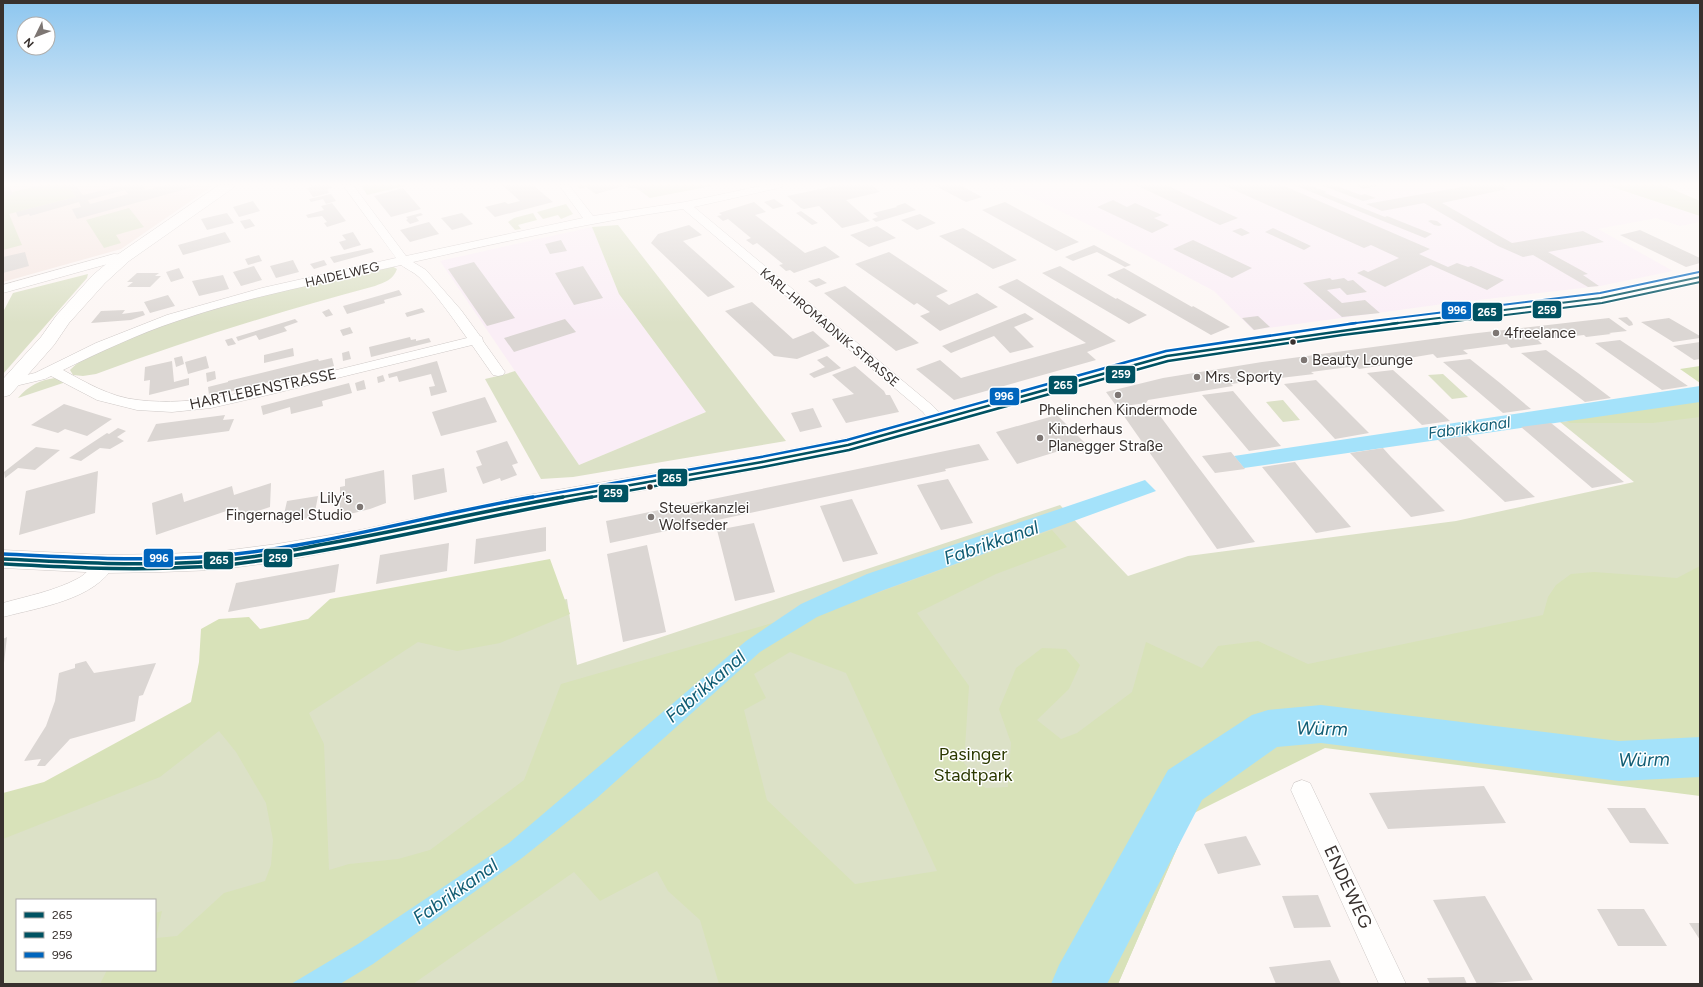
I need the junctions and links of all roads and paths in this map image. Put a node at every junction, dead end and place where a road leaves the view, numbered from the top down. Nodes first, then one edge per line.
1 (162, 231) edge
2 (381, 231) edge
3 (538, 231) edge
4 (716, 231) edge
5 (124, 258) junction
6 (402, 260) junction
7 (1700, 277) edge
8 (3, 289) edge
9 (476, 340) junction
10 (53, 371) junction
11 (498, 372) dead end
12 (7, 387) edge
13 (938, 420) junction
14 (3, 559) edge
15 (106, 564) junction
16 (3, 610) edge
17 (1302, 790) dead end
18 (1393, 984) edge

1 - 5 main road
2 - 6 street
3 - 6 street, HAIDELWEG
4 - 13 street, KARL-HROMADNIK-STRASSE
5 - 8 street
5 - 12 main road
6 - 9 street
6 - 10 street, HAIDELWEG
7 - 13 main road
9 - 10 street, HARTLEBENSTRASSE
9 - 11 street
10 - 12 street, HAIDELWEG
13 - 15 main road
14 - 15 main road
15 - 16 street
17 - 18 street, ENDEWEG

